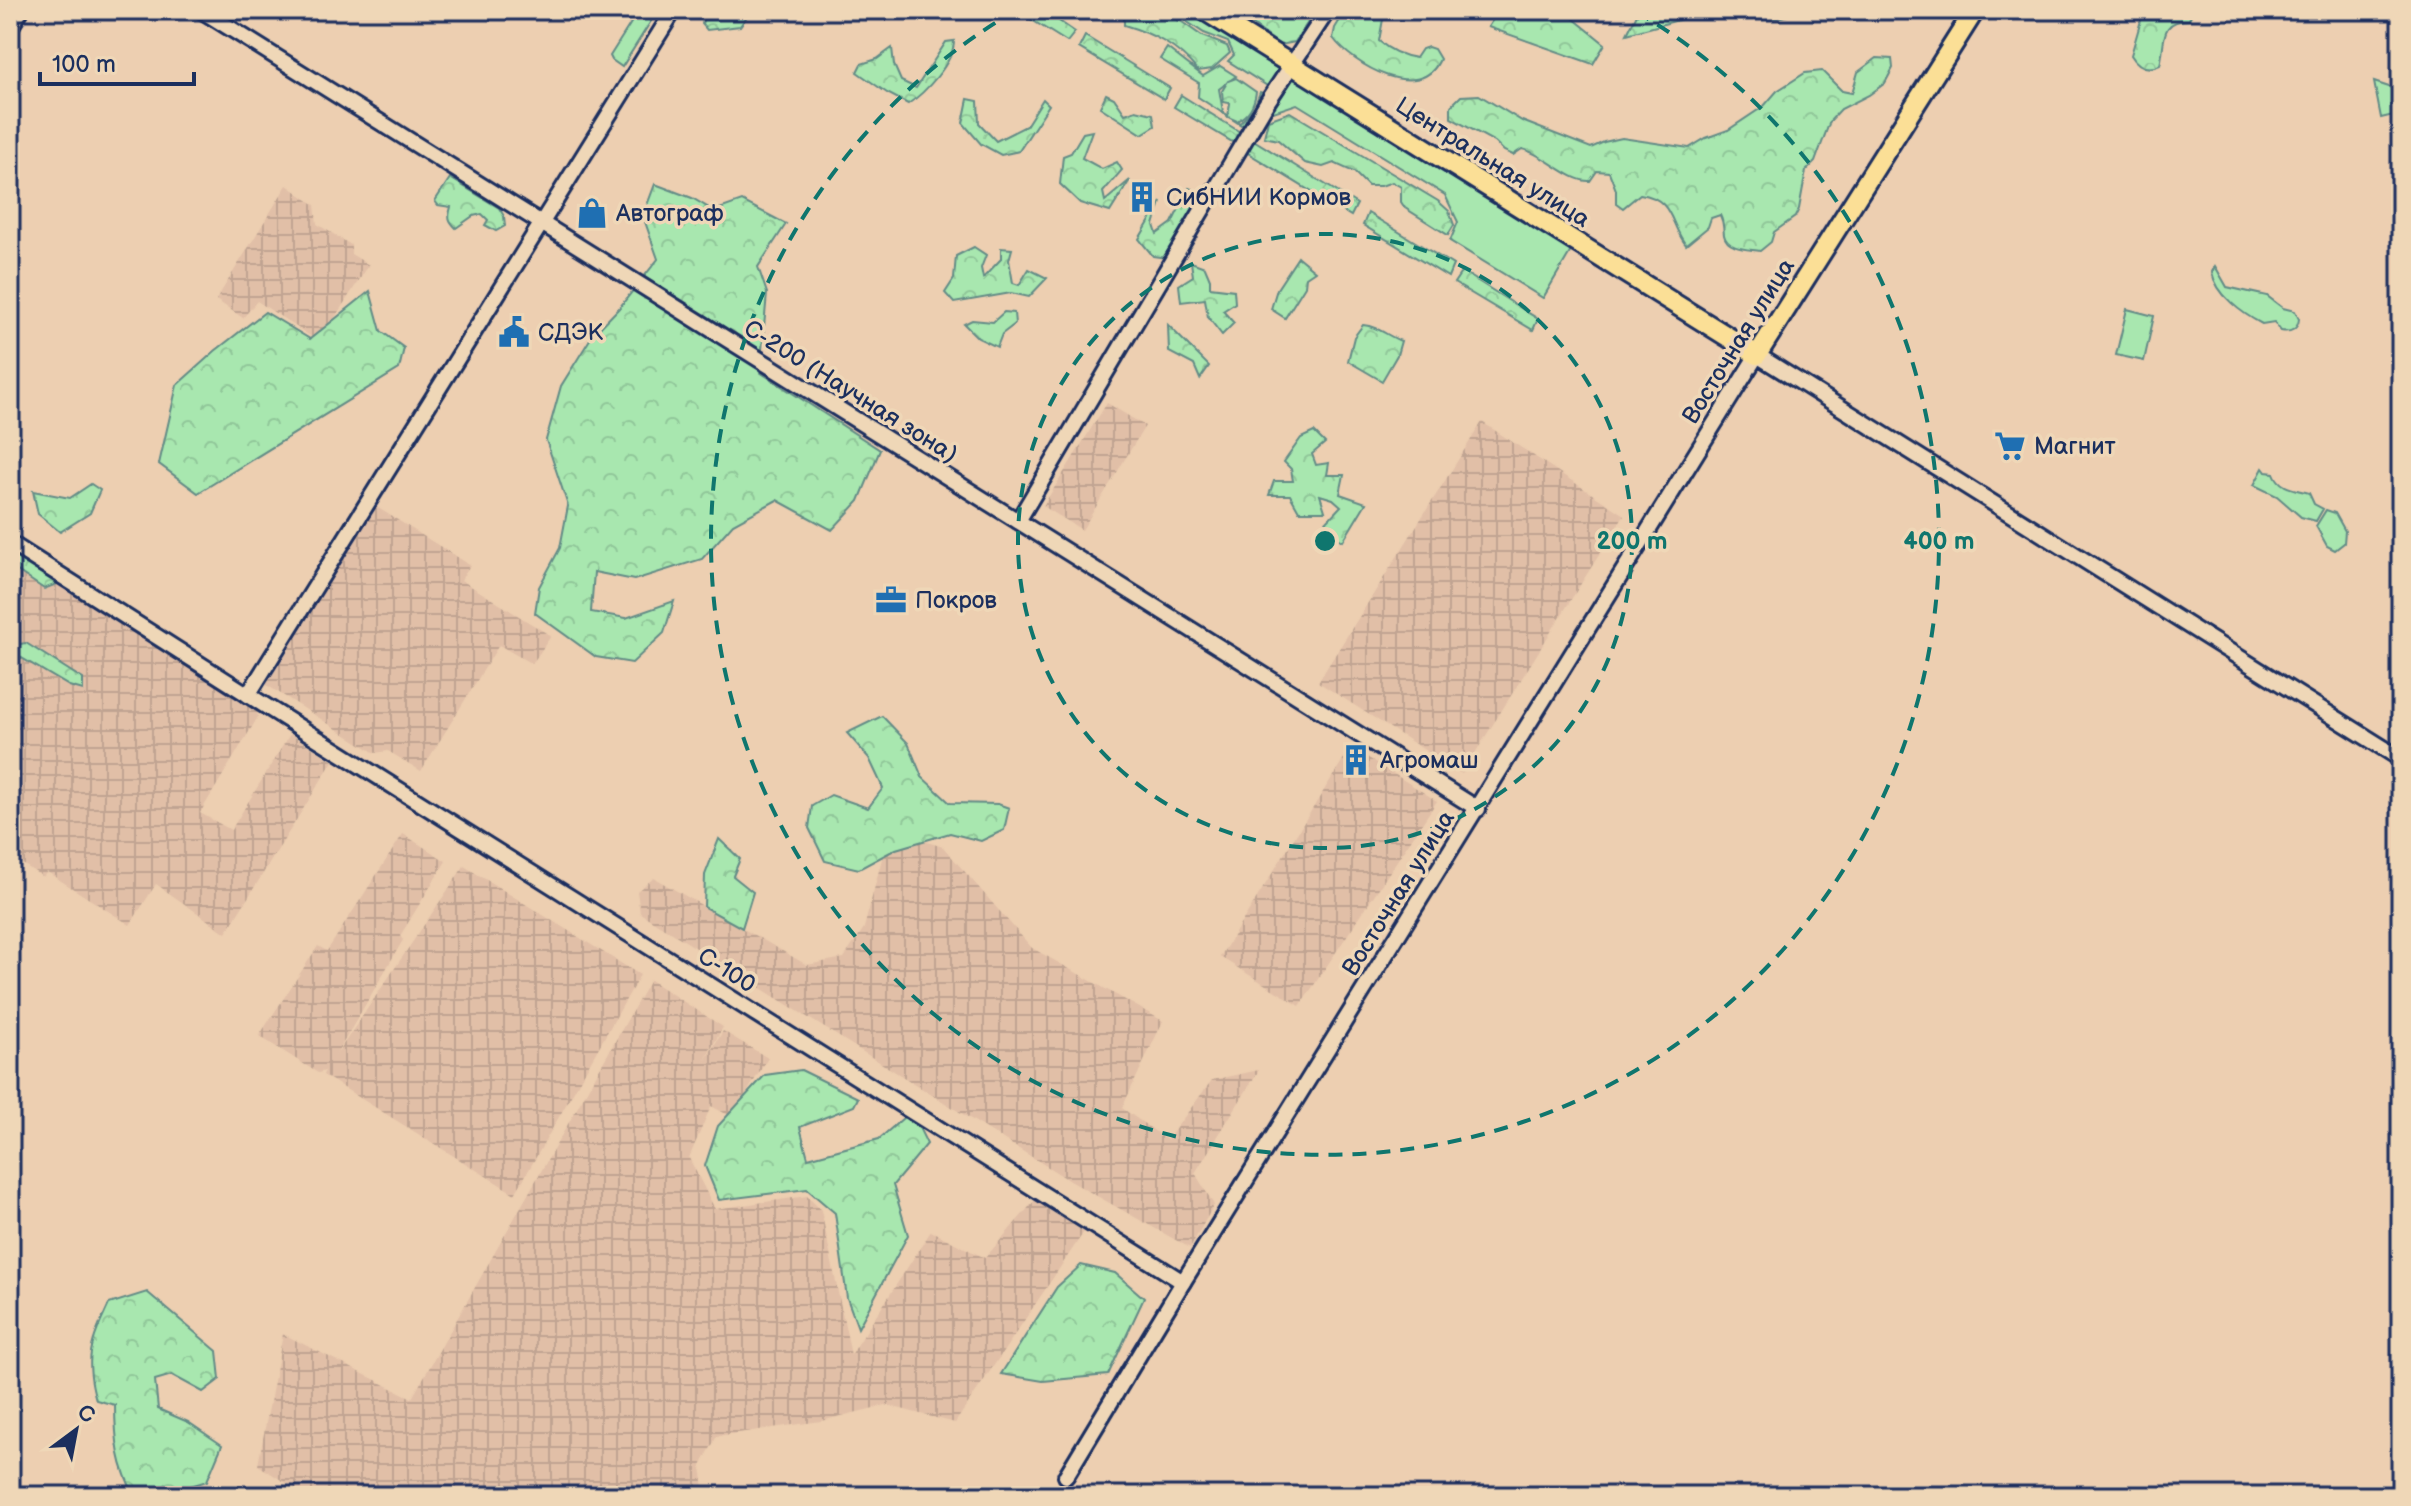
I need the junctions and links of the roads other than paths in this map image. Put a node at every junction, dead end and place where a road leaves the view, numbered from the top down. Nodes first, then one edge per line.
1 (21, 10) edge
2 (201, 10) edge
3 (674, 10) edge
4 (1204, 10) edge
5 (1328, 10) edge
6 (1975, 10) edge
7 (10, 28) edge
8 (1292, 66) junction
9 (541, 223) junction
10 (1757, 355) junction
11 (1018, 521) junction
12 (10, 543) edge
13 (248, 695) junction
14 (2401, 759) edge
15 (1478, 809) junction
16 (1183, 1282) junction
17 (1066, 1476) dead end

1 - 7 street
2 - 9 street, С-200 (Научная зона)
3 - 9 street
4 - 8 main road, Центральная улица
5 - 8 street
6 - 10 main road, Восточная улица
8 - 10 main road, Центральная улица
8 - 11 street
9 - 11 street, С-200 (Научная зона)
9 - 13 street
10 - 14 street
10 - 15 street, Восточная улица
11 - 15 street, С-200 (Научная зона)
12 - 13 street, С-100
13 - 16 street, С-100
15 - 16 street, Восточная улица
16 - 17 street, Восточная улица

